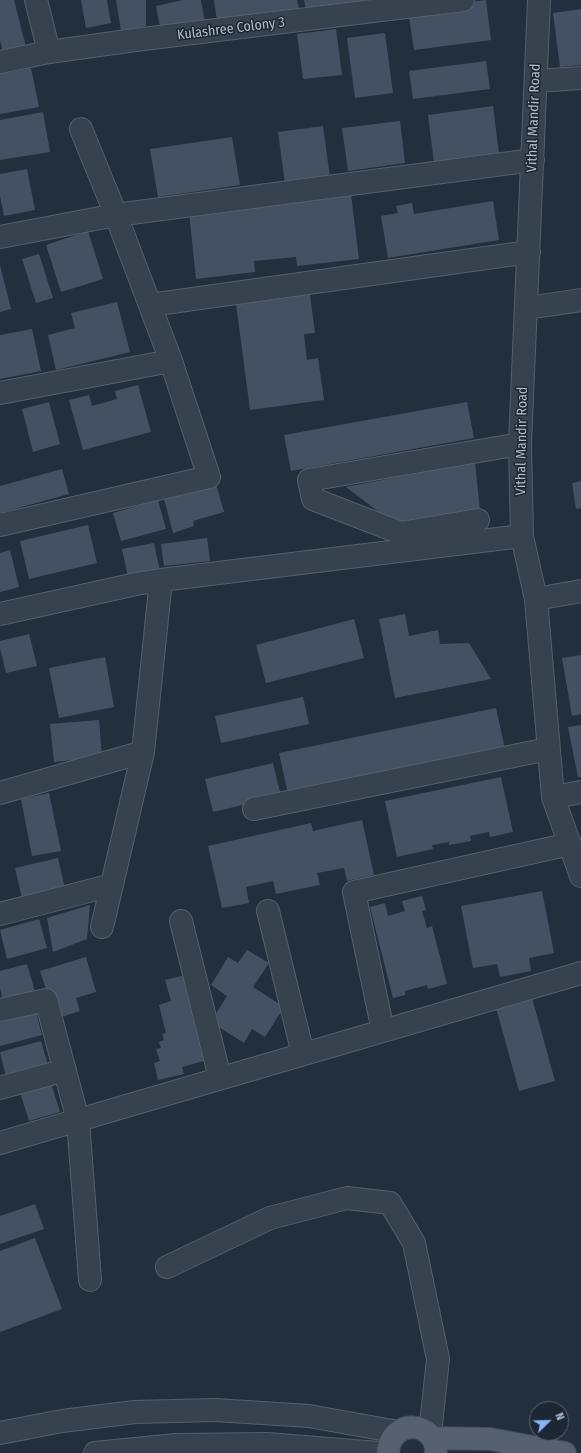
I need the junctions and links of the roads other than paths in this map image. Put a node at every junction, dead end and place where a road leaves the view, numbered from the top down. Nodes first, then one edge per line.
1 (36, 0) edge
2 (463, 0) edge
3 (539, 0) edge
4 (49, 52) junction
5 (0, 62) edge
6 (581, 78) edge
7 (536, 82) junction
8 (80, 129) dead end
9 (533, 160) junction
10 (116, 215) junction
11 (0, 237) edge
12 (529, 252) junction
13 (581, 300) edge
14 (150, 306) junction
15 (527, 308) junction
16 (171, 361) junction
17 (0, 393) edge
18 (520, 444) junction
19 (478, 520) dead end
20 (0, 525) edge
21 (522, 536) junction
22 (161, 580) junction
23 (581, 590) edge
24 (536, 599) junction
25 (0, 614) edge
26 (548, 749) junction
27 (143, 752) junction
28 (581, 792) edge
29 (0, 793) edge
30 (553, 797) junction
31 (254, 809) dead end
32 (570, 844) junction
33 (581, 876) edge
34 (112, 885) junction
35 (268, 911) dead end
36 (0, 914) edge
37 (181, 921) dead end
38 (102, 927) dead end
39 (581, 973) edge
40 (0, 1010) edge
41 (383, 1030) junction
42 (303, 1054) junction
43 (65, 1070) junction
44 (220, 1078) junction
45 (0, 1088) edge
46 (78, 1120) junction
47 (0, 1143) edge
48 (167, 1267) dead end
49 (90, 1280) dead end
50 (398, 1432) junction
51 (0, 1433) edge
52 (433, 1442) edge
53 (95, 1453) edge
54 (378, 1453) edge
55 (388, 1453) edge
56 (565, 1453) edge

1 - 4 street
2 - 4 street, Kulashree Colony 3
3 - 7 street, Vithal Mandir Road
4 - 5 street, Kulashree Colony 3
6 - 7 street
7 - 9 street, Vithal Mandir Road
8 - 10 street
9 - 10 street
9 - 12 street, Vithal Mandir Road
10 - 11 street
10 - 14 street
12 - 14 street
12 - 15 street, Vithal Mandir Road
13 - 15 street
14 - 16 street
15 - 18 street, Vithal Mandir Road
16 - 17 street
16 - 20 street
18 - 19 street
18 - 21 street, Vithal Mandir Road
21 - 22 street
21 - 24 street, Vithal Mandir Road
22 - 25 street
22 - 27 street
23 - 24 street
24 - 26 street, Vithal Mandir Road
26 - 30 street, Vithal Mandir Road
26 - 31 street
27 - 29 street
27 - 34 street
28 - 30 street
30 - 32 street, Vithal Mandir Road
32 - 33 street, Vithal Mandir Road
32 - 41 street
34 - 36 street
34 - 38 street
35 - 42 street
37 - 44 street
39 - 41 street
40 - 43 street
41 - 42 street
42 - 44 street
43 - 45 street
43 - 46 street
44 - 46 street
46 - 47 street
46 - 49 street
48 - 52 street
50 - 51 street
50 - 52 main road
50 - 55 main road
52 - 56 main road
53 - 54 street

